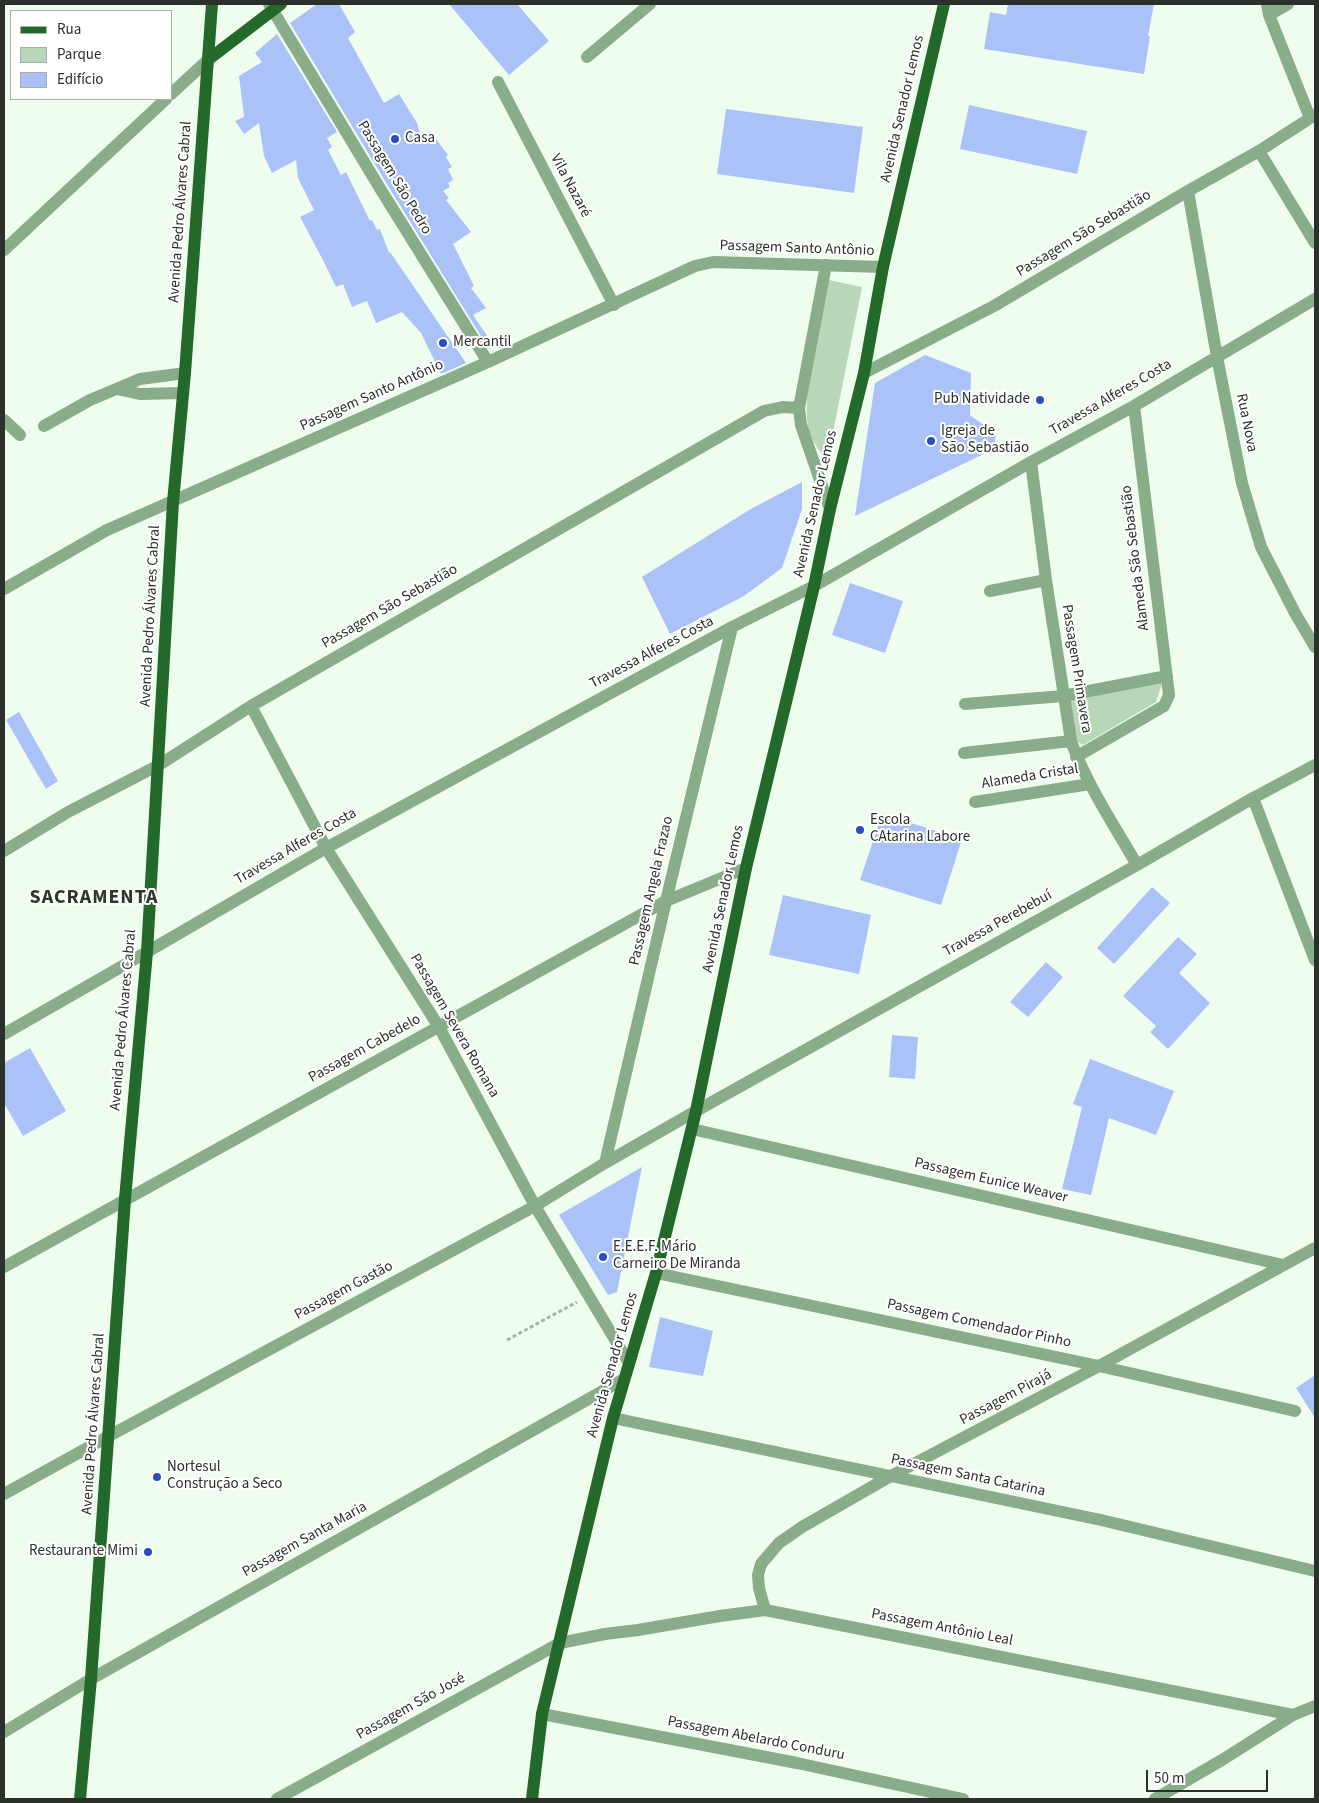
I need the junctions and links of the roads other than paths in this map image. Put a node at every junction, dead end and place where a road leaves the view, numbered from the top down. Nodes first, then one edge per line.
1 (212, 4) edge
2 (650, 4) edge
3 (944, 4) edge
4 (1288, 4) edge
5 (275, 6) edge
6 (1268, 9) edge
7 (587, 57) dead end
8 (209, 59) junction
9 (498, 82) dead end
10 (172, 93) edge
11 (165, 100) edge
12 (1313, 117) edge
13 (1259, 151) junction
14 (1188, 191) junction
15 (1315, 243) edge
16 (4, 250) edge
17 (826, 265) junction
18 (883, 267) junction
19 (1315, 299) edge
20 (614, 305) junction
21 (1216, 356) junction
22 (488, 362) junction
23 (185, 373) junction
24 (864, 373) junction
25 (117, 389) junction
26 (183, 393) junction
27 (1134, 406) junction
28 (799, 408) junction
29 (4, 420) edge
30 (44, 426) dead end
31 (20, 435) dead end
32 (1031, 462) junction
33 (173, 502) junction
34 (830, 509) junction
35 (1046, 580) junction
36 (814, 586) junction
37 (4, 589) edge
38 (990, 590) dead end
39 (732, 628) junction
40 (1315, 647) edge
41 (1167, 676) junction
42 (1063, 696) junction
43 (965, 704) dead end
44 (251, 706) junction
45 (1071, 741) junction
46 (964, 753) dead end
47 (1076, 757) junction
48 (159, 764) junction
49 (1315, 765) edge
50 (1090, 784) junction
51 (1253, 798) junction
52 (975, 802) dead end
53 (326, 848) junction
54 (4, 851) edge
55 (1137, 865) junction
56 (746, 868) junction
57 (666, 901) junction
58 (147, 952) junction
59 (1315, 960) edge
60 (439, 1027) junction
61 (4, 1034) edge
62 (696, 1111) junction
63 (692, 1129) junction
64 (605, 1163) junction
65 (125, 1199) junction
66 (535, 1206) junction
67 (1315, 1248) edge
68 (1283, 1265) junction
69 (4, 1267) edge
70 (656, 1273) junction
71 (628, 1363) junction
72 (1100, 1366) junction
73 (624, 1379) junction
74 (1295, 1411) dead end
75 (614, 1418) junction
76 (109, 1436) junction
77 (889, 1477) junction
78 (4, 1494) edge
79 (1315, 1571) edge
80 (764, 1610) junction
81 (560, 1643) junction
82 (91, 1679) junction
83 (1315, 1706) edge
84 (542, 1714) junction
85 (1293, 1715) junction
86 (4, 1732) edge
87 (80, 1799) edge
88 (277, 1799) edge
89 (532, 1799) edge
90 (963, 1799) edge
91 (1155, 1799) edge

1 - 8 main road, Avenida Pedro Álvares Cabral
2 - 7 street
3 - 18 main road, Avenida Senador Lemos
4 - 6 street
5 - 8 main road
5 - 22 street, Passagem São Pedro
6 - 12 street
8 - 10 street
8 - 23 main road, Avenida Pedro Álvares Cabral
9 - 20 street, Vila Nazaré
11 - 16 street
12 - 13 street, Passagem São Sebastião
13 - 14 street, Passagem São Sebastião
13 - 15 street
14 - 21 street, Rua Nova
14 - 24 street, Passagem São Sebastião
17 - 18 street, Passagem Santo Antônio
17 - 20 street, Passagem Santo Antônio
17 - 28 street
18 - 24 main road, Avenida Senador Lemos
19 - 21 street, Travessa Alferes Costa
20 - 22 street, Passagem Santo Antônio
21 - 27 street, Travessa Alferes Costa
21 - 40 street, Rua Nova
22 - 33 street, Passagem Santo Antônio
23 - 25 street
23 - 26 main road, Avenida Pedro Álvares Cabral
24 - 34 main road, Avenida Senador Lemos
25 - 26 street
25 - 30 street
26 - 33 main road, Avenida Pedro Álvares Cabral
27 - 32 street, Travessa Alferes Costa
27 - 41 street, Alameda São Sebastião
28 - 34 street
28 - 44 street, Passagem São Sebastião
29 - 31 street
32 - 35 street, Passagem Primavera
32 - 36 street, Travessa Alferes Costa
33 - 37 street, Passagem Santo Antônio
33 - 48 main road, Avenida Pedro Álvares Cabral
34 - 36 main road, Avenida Senador Lemos
35 - 38 street
35 - 42 street, Passagem Primavera
36 - 39 street, Travessa Alferes Costa
36 - 56 main road, Avenida Senador Lemos
39 - 53 street, Travessa Alferes Costa
39 - 57 street, Passagem Angela Frazao
41 - 42 street
41 - 47 street, Alameda São Sebastião
42 - 43 street
42 - 45 street, Passagem Primavera
44 - 48 street, Passagem São Sebastião
44 - 53 street, Passagem Severa Romana
45 - 46 street
45 - 47 street, Passagem Primavera
47 - 50 street, Passagem Primavera
48 - 54 street, Passagem São Sebastião
48 - 58 main road, Avenida Pedro Álvares Cabral
49 - 51 street, Travessa Perebebuí
50 - 52 street, Alameda Cristal
50 - 55 street, Passagem Primavera
51 - 55 street, Travessa Perebebuí
51 - 59 street
53 - 58 street, Travessa Alferes Costa
53 - 60 street, Passagem Severa Romana
55 - 62 street, Travessa Perebebuí
56 - 57 street, Passagem Cabedelo
56 - 62 main road, Avenida Senador Lemos
57 - 60 street, Passagem Cabedelo
57 - 64 street, Passagem Angela Frazao
58 - 61 street, Travessa Alferes Costa
58 - 65 main road, Avenida Pedro Álvares Cabral
60 - 65 street, Passagem Cabedelo
60 - 66 street, Passagem Severa Romana
62 - 63 main road, Avenida Senador Lemos
62 - 64 street, Passagem Gastão
63 - 68 street, Passagem Eunice Weaver
63 - 70 main road, Avenida Senador Lemos
64 - 66 street, Passagem Gastão
65 - 69 street, Passagem Cabedelo
65 - 76 main road, Avenida Pedro Álvares Cabral
66 - 71 street, Passagem Severa Romana
66 - 76 street, Passagem Gastão
67 - 68 street, Passagem Pirajá
68 - 72 street, Passagem Pirajá
70 - 71 main road, Avenida Senador Lemos
70 - 72 street, Passagem Comendador Pinho
71 - 73 main road, Avenida Senador Lemos
72 - 74 street, Passagem Comendador Pinho
72 - 77 street, Passagem Pirajá
73 - 75 main road, Avenida Senador Lemos
73 - 82 street, Passagem Santa Maria
75 - 77 street, Passagem Santa Catarina
75 - 81 main road, Avenida Senador Lemos
76 - 78 street, Passagem Gastão
76 - 82 main road, Avenida Pedro Álvares Cabral
77 - 79 street, Passagem Santa Catarina
77 - 80 street, Passagem Pirajá
80 - 81 street, Passagem Antônio Leal
80 - 85 street, Passagem Antônio Leal
81 - 84 main road, Avenida Senador Lemos
81 - 88 street, Passagem São José
82 - 86 street, Passagem Santa Maria
82 - 87 main road, Avenida Pedro Álvares Cabral
83 - 85 street
84 - 89 main road, Avenida Senador Lemos
84 - 90 street, Passagem Abelardo Conduru
85 - 91 street

